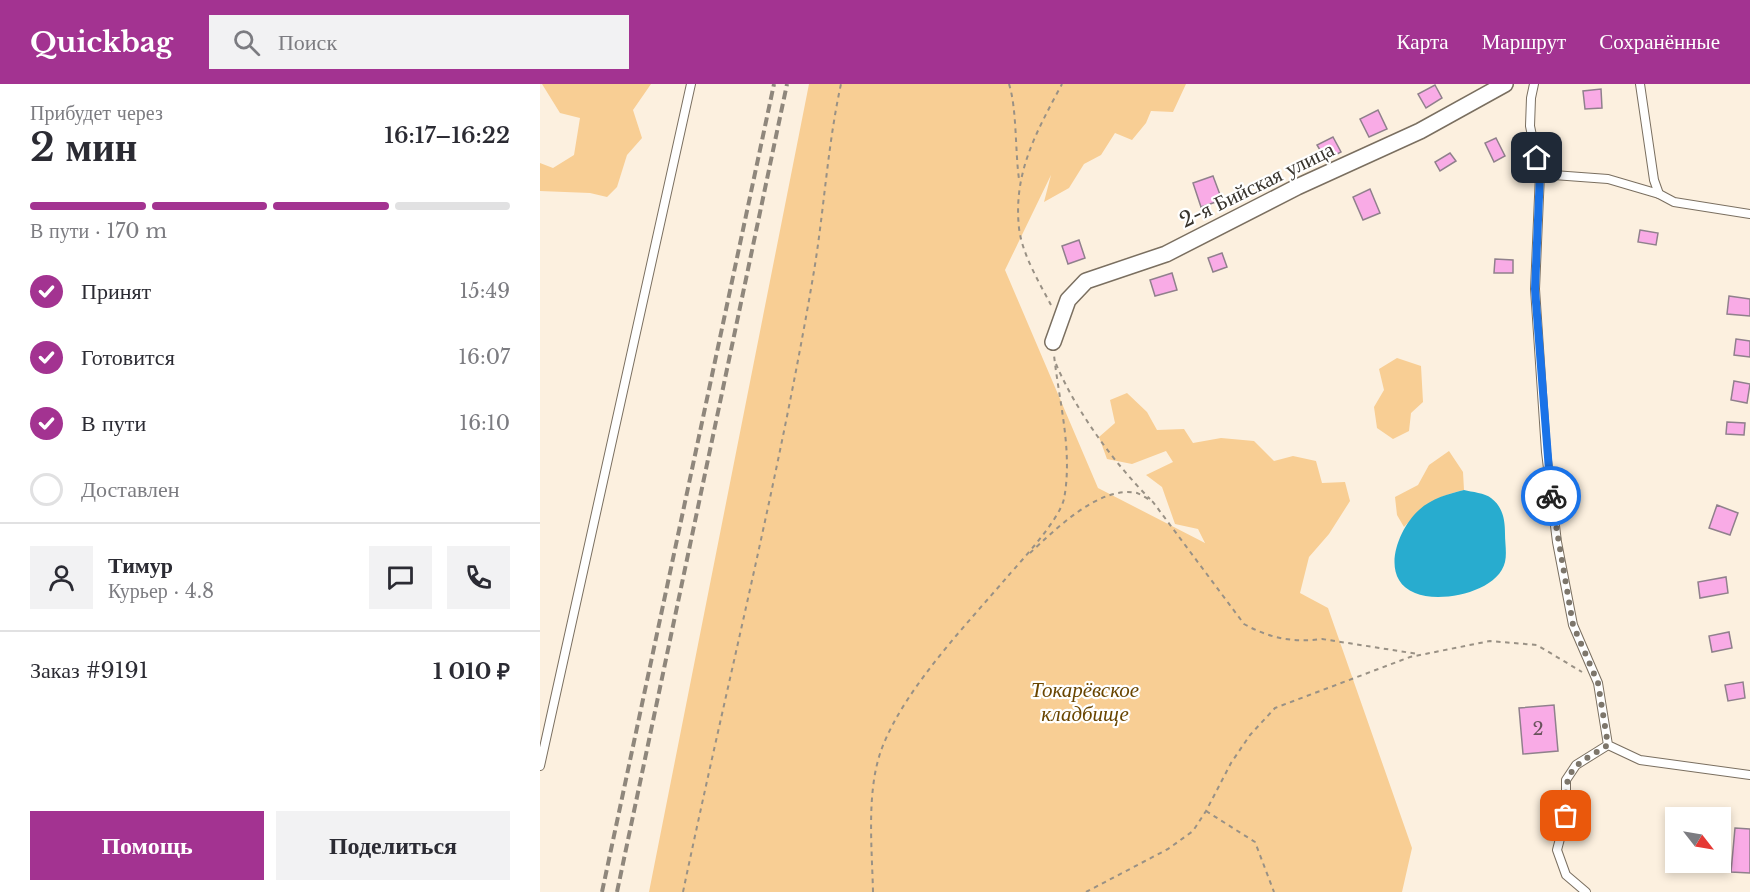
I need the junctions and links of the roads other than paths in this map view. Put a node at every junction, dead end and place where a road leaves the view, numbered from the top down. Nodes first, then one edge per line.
1 (691, 84) edge
2 (1505, 84) edge
3 (1534, 84) edge
4 (1640, 84) edge
5 (1540, 174) junction
6 (1659, 194) junction
7 (1750, 214) edge
8 (1053, 342) road end
9 (1608, 745) junction
10 (540, 766) edge
11 (1750, 775) edge
12 (1586, 892) edge

1 - 10 lane
2 - 8 street, 2-я Бийская улица
3 - 5 lane
4 - 6 lane
5 - 6 lane
5 - 9 lane
6 - 7 lane
9 - 11 lane
9 - 12 lane

